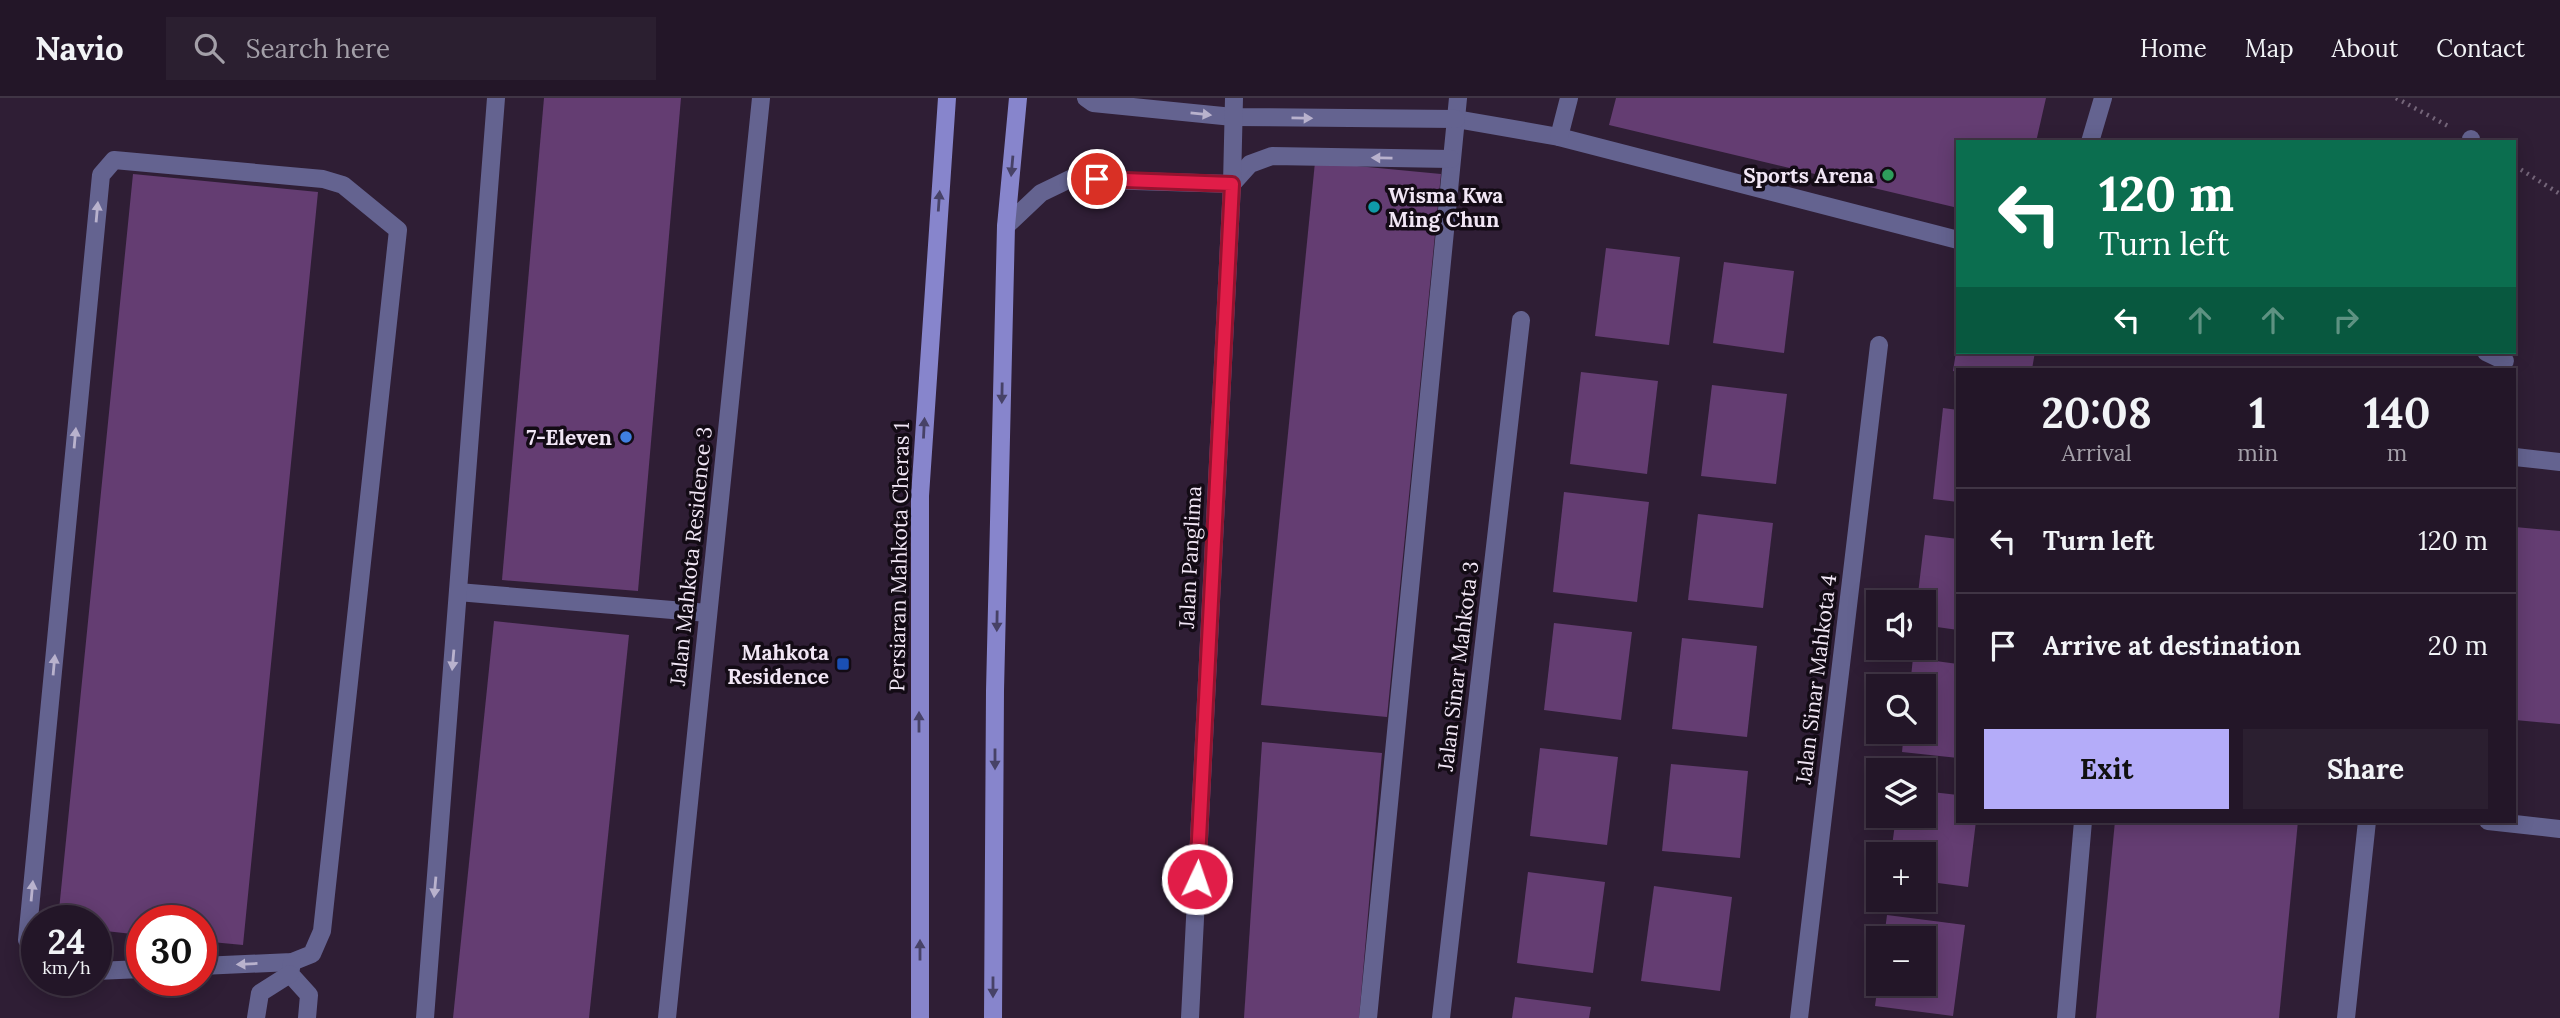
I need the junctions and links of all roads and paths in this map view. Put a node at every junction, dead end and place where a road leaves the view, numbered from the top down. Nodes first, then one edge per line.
1 (496, 98) edge
2 (761, 98) edge
3 (947, 98) edge
4 (1018, 98) edge
5 (1086, 98) edge
6 (1234, 98) edge
7 (1458, 98) edge
8 (1569, 98) edge
9 (2103, 98) edge
10 (2396, 98) edge
11 (1233, 117) junction
12 (1456, 119) junction
13 (1559, 137) junction
14 (2091, 140) edge
15 (2469, 140) edge
16 (1451, 159) junction
17 (2516, 167) edge
18 (1232, 184) junction
19 (2560, 194) edge
20 (1006, 226) junction
21 (1956, 239) edge
22 (1521, 320) dead end
23 (1879, 345) dead end
24 (2516, 457) edge
25 (2560, 462) edge
26 (458, 592) junction
27 (708, 613) junction
28 (2083, 823) edge
29 (2367, 823) edge
30 (2506, 823) edge
31 (2560, 829) edge
32 (30, 905) edge
33 (217, 966) edge
34 (291, 968) junction
35 (256, 1018) edge
36 (307, 1018) edge
37 (425, 1018) edge
38 (667, 1018) edge
39 (920, 1018) edge
40 (993, 1018) edge
41 (1190, 1018) edge
42 (1368, 1018) edge
43 (1441, 1018) edge
44 (1799, 1018) edge
45 (2066, 1018) edge
46 (2346, 1018) edge

1 - 26 street
2 - 27 street, Jalan Mahkota Residence 3
39 -> 3 main road, Persiaran Mahkota Cheras 1
4 -> 20 main road
5 -> 11 street
6 - 11 street, Jalan Panglima
7 - 12 street
8 - 13 street
9 - 14 street
10 - 15 path
11 -> 12 street
11 - 18 street, Jalan Panglima
12 - 13 street
12 - 16 street
13 - 21 street
16 -> 18 street
16 - 42 street
17 - 19 path
18 - 20 street
18 - 41 street, Jalan Panglima
20 -> 40 main road
22 - 43 street, Jalan Sinar Mahkota 3
23 - 44 street, Jalan Sinar Mahkota 4
24 - 25 street
26 - 27 street
26 -> 37 street
27 - 38 street, Jalan Mahkota Residence 3
28 - 45 street
29 - 46 street
30 - 31 street
32 -> 34 street
34 -> 33 street
34 - 35 street
34 - 36 street

